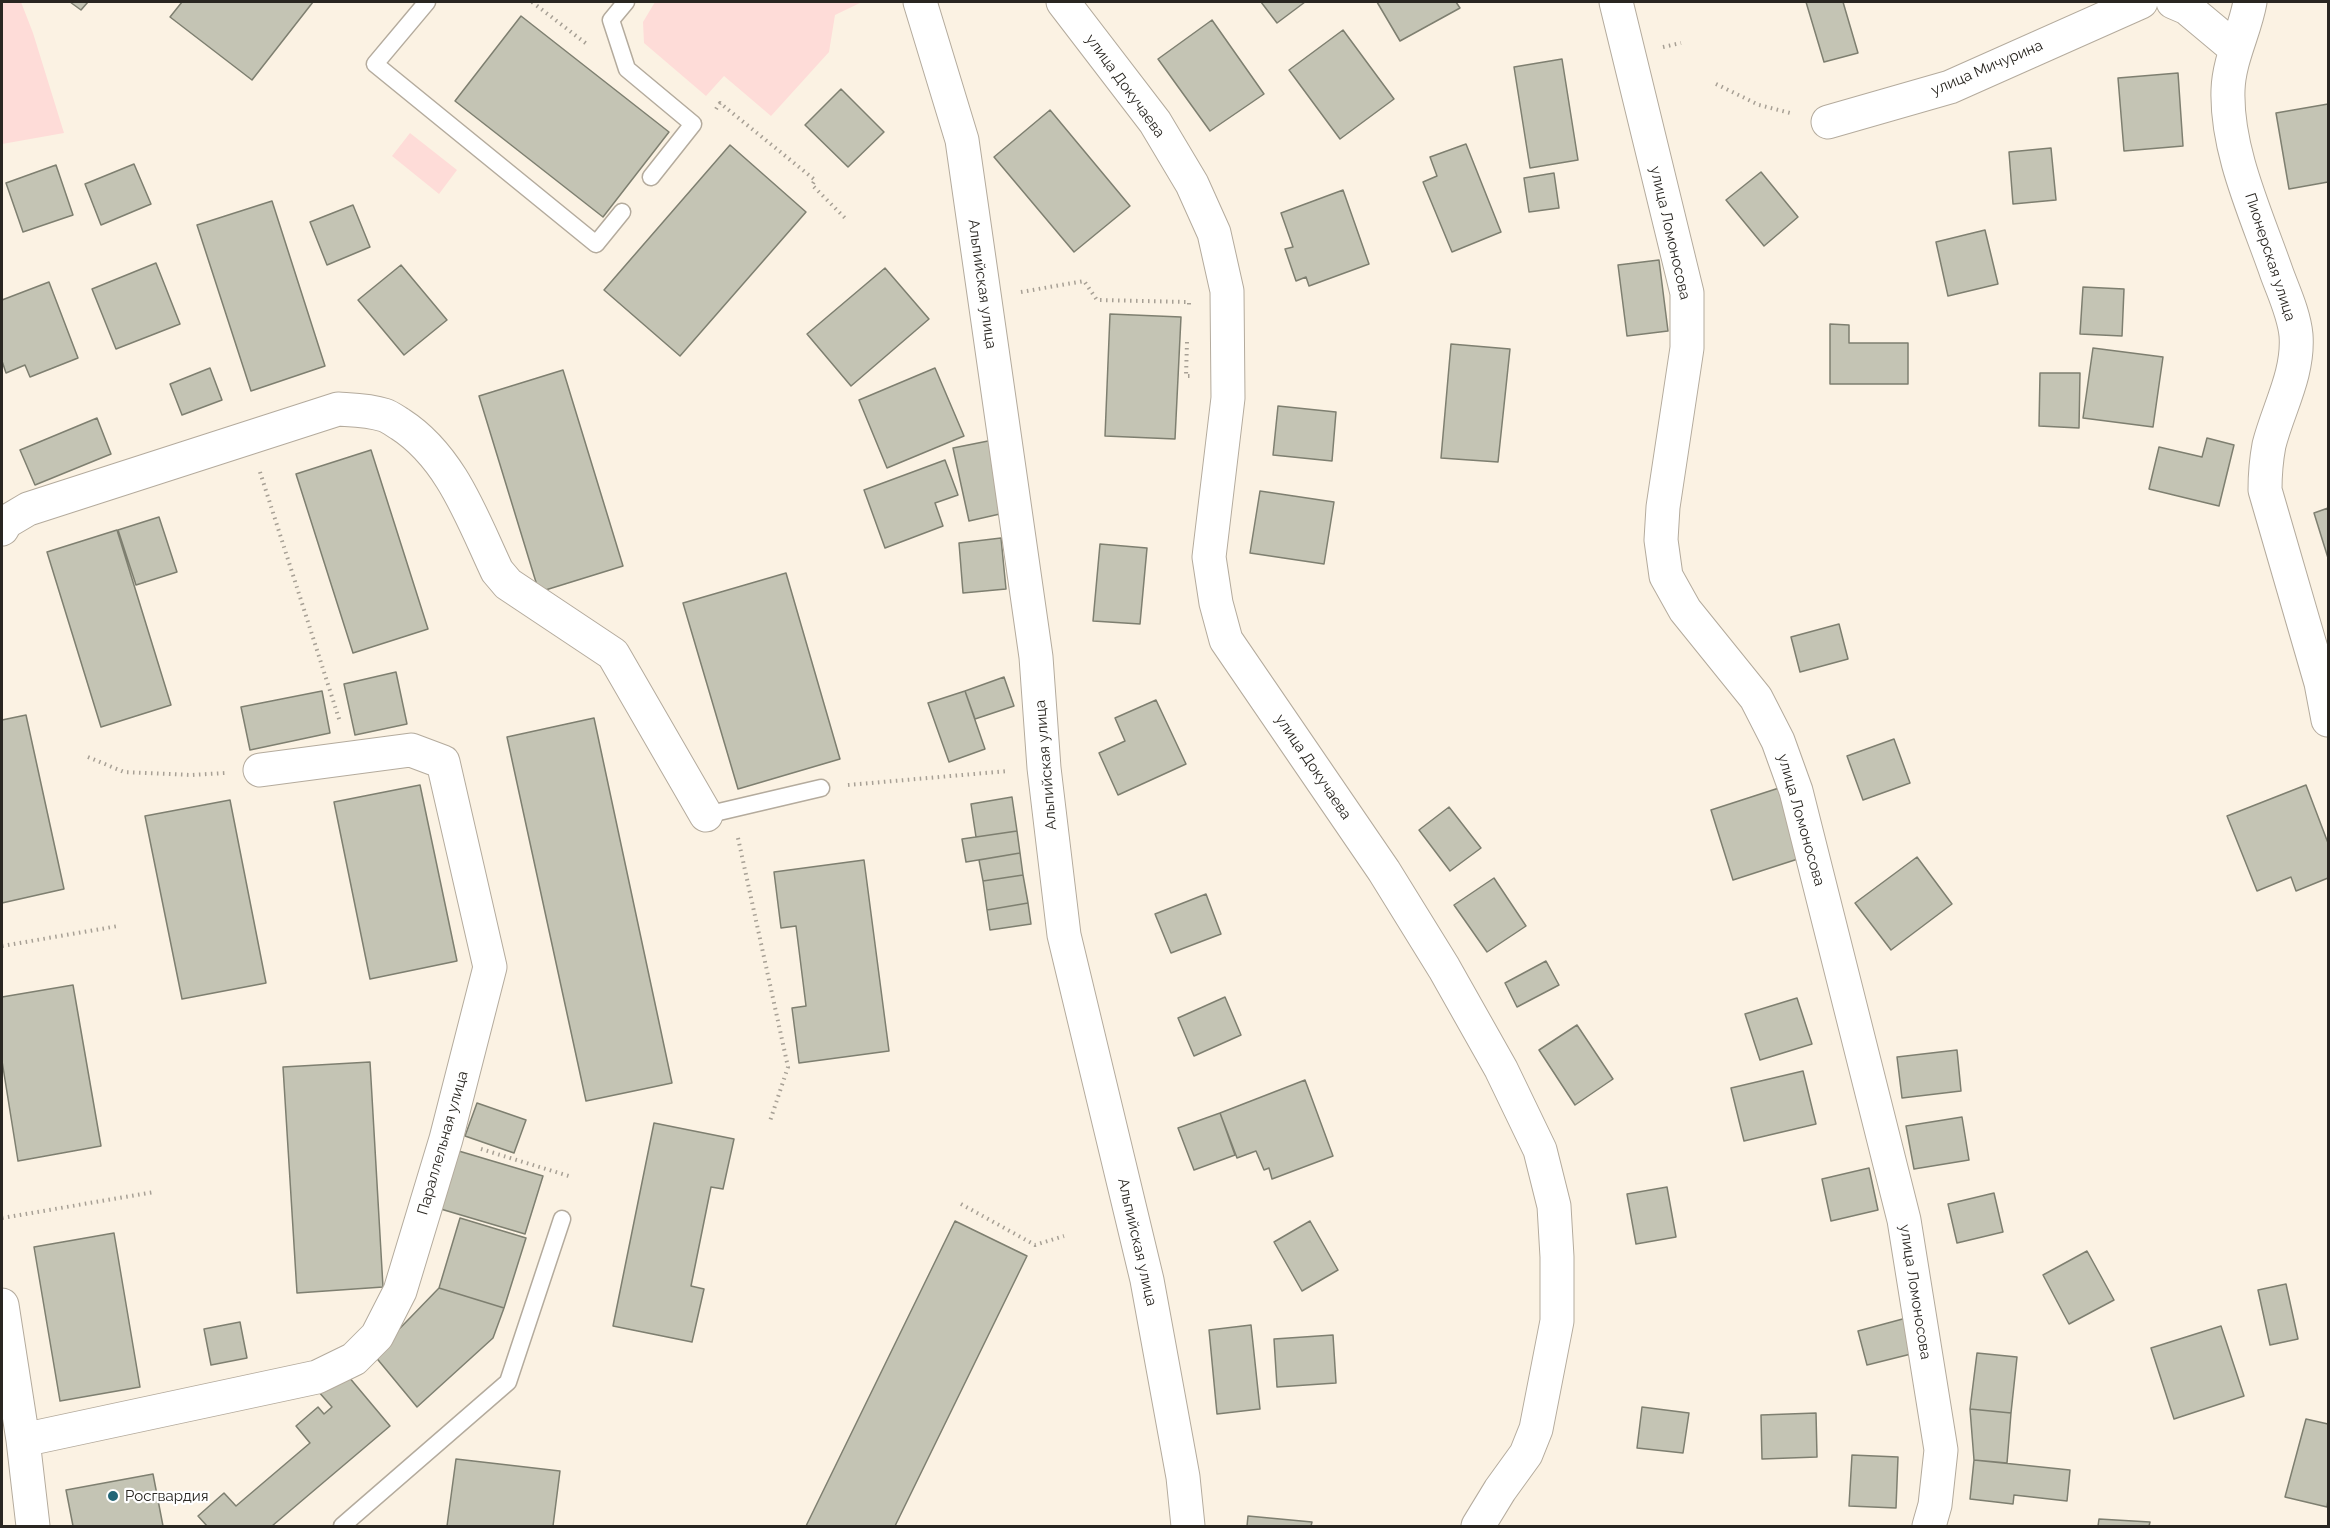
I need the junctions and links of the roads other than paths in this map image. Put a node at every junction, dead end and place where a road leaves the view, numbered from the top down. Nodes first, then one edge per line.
1 (427, 2) edge
2 (626, 2) edge
3 (920, 2) edge
4 (1063, 2) edge
5 (1616, 2) edge
6 (2141, 2) edge
7 (2173, 2) edge
8 (2250, 2) edge
9 (2236, 49) junction
10 (1828, 122) road end
11 (651, 177) dead end
12 (622, 212) dead end
13 (2, 529) edge
14 (2328, 720) edge
15 (260, 770) road end
16 (821, 788) road end
17 (719, 811) joint
18 (562, 1219) dead end
19 (2, 1305) edge
20 (23, 1440) junction
21 (33, 1527) edge
22 (342, 1527) edge
23 (1188, 1527) edge
24 (1478, 1527) edge
25 (1929, 1527) edge

1 - 12 lane
2 - 11 lane
3 - 23 street, Альпийская улица
4 - 24 street, улица Докучаева
5 - 25 street, улица Ломоносова
6 - 10 street, улица Мичурина
7 - 9 street
8 - 9 street, Пионерская улица
9 - 14 street, Пионерская улица
13 - 17 street
15 - 20 street, Параллельная улица
16 - 17 lane
18 - 22 lane
19 - 20 street
20 - 21 street

